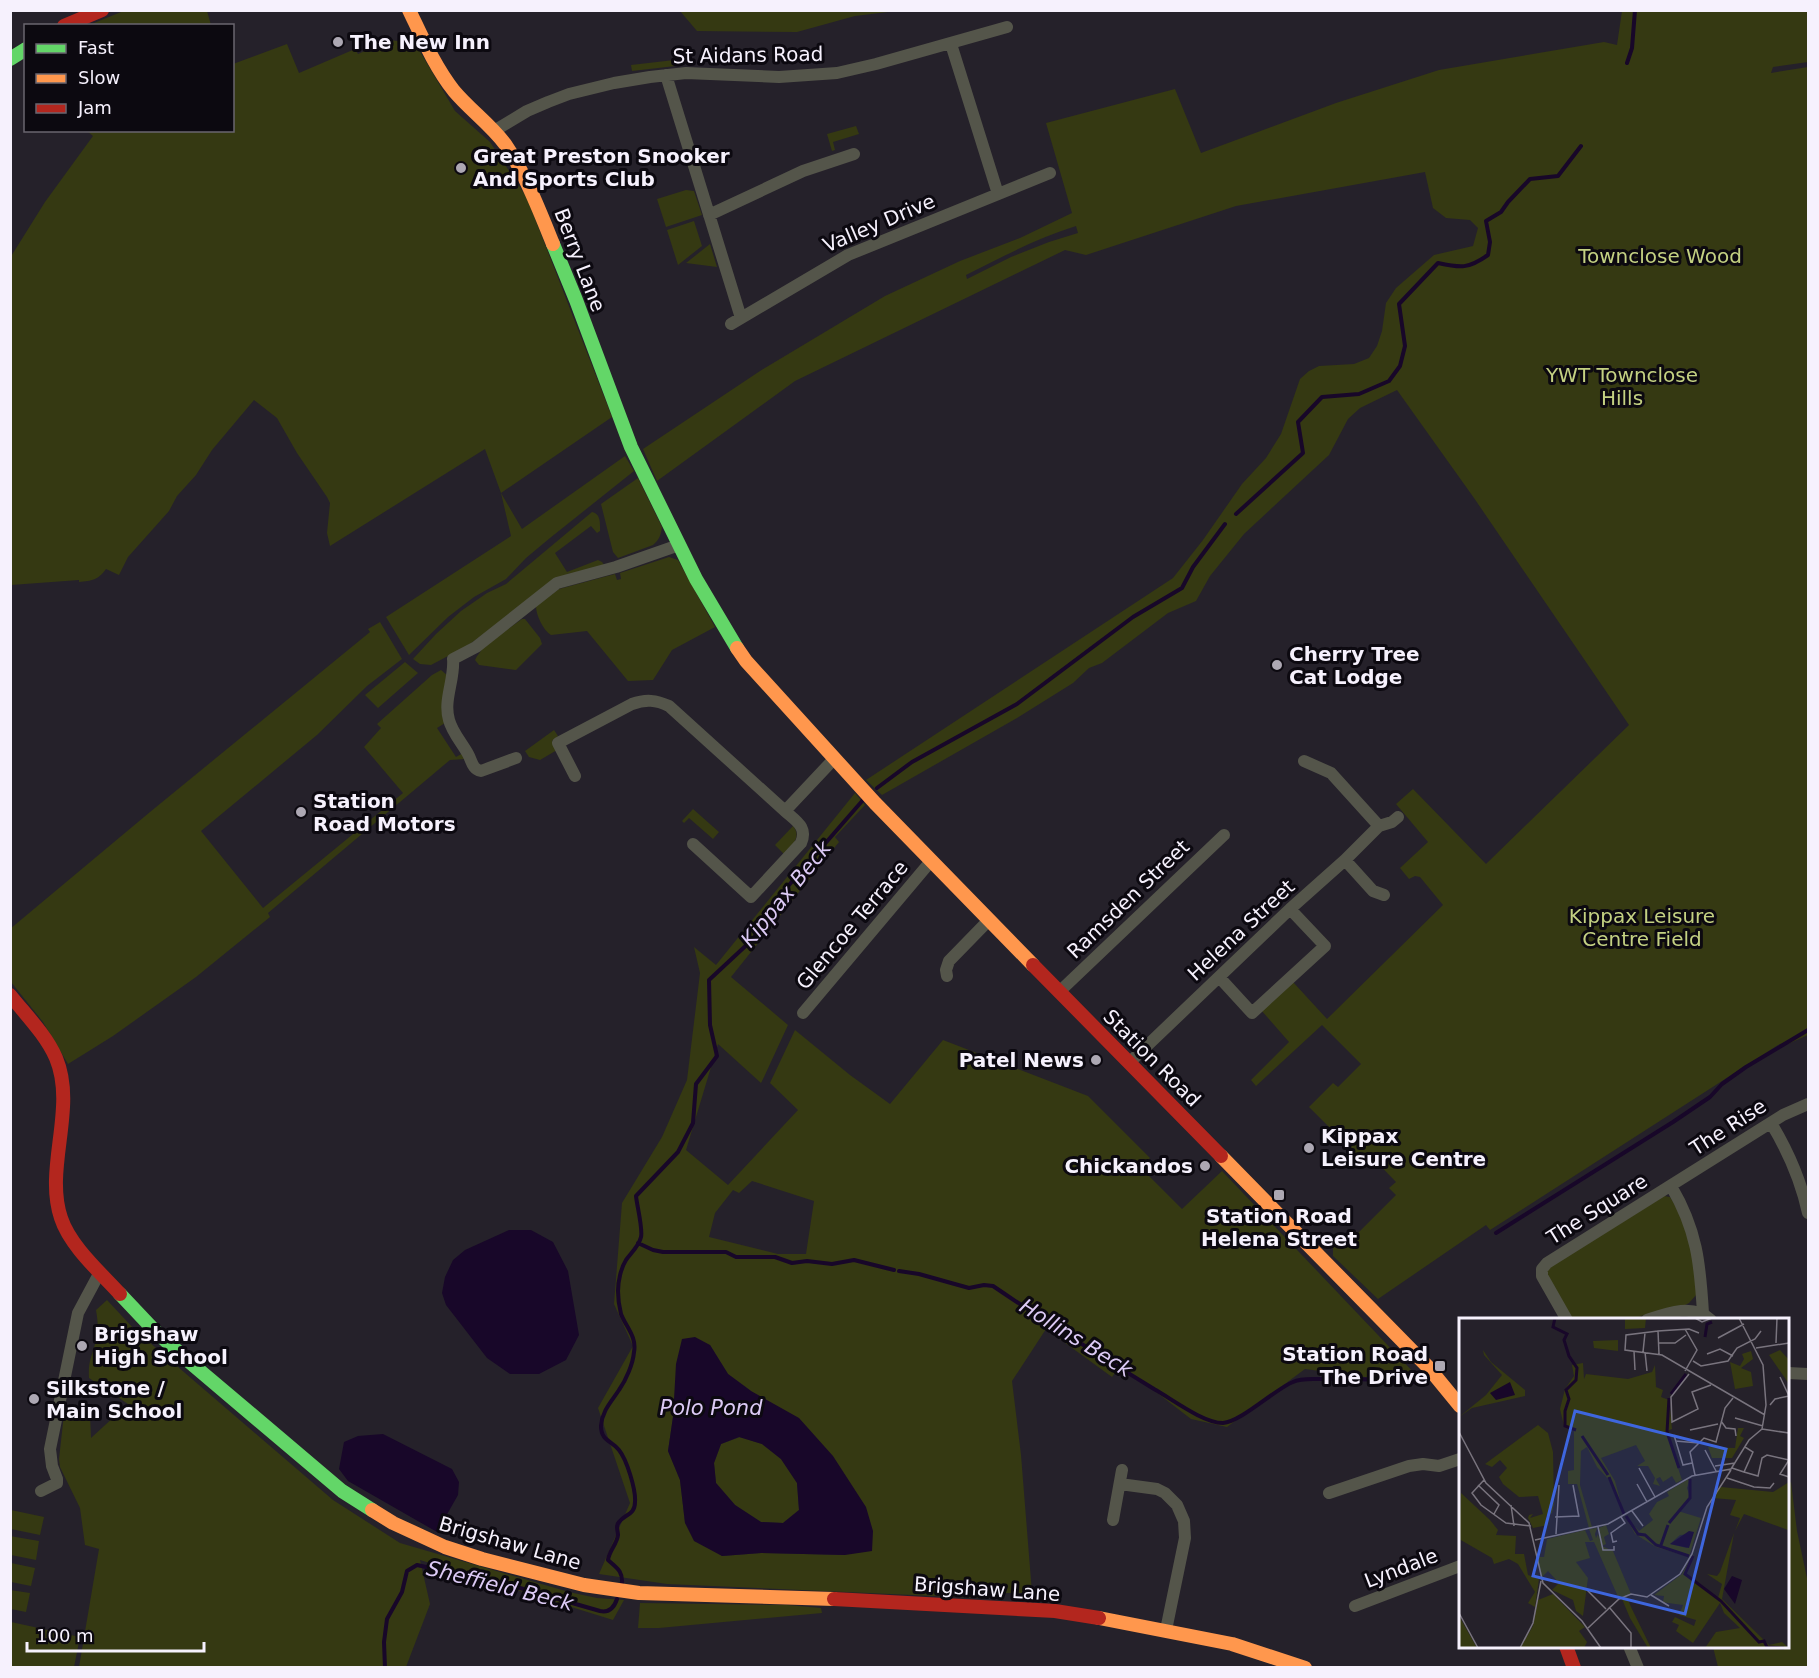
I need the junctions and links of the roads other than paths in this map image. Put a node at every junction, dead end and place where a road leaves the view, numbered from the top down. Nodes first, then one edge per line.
1 (102, 10) edge
2 (409, 10) edge
3 (69, 24) edge
4 (1007, 27) dead end
5 (951, 44) junction
6 (24, 50) edge
7 (10, 59) edge
8 (666, 75) junction
9 (494, 131) junction
10 (854, 154) dead end
11 (1050, 173) dead end
12 (998, 194) junction
13 (709, 215) junction
14 (679, 545) junction
15 (815, 738) joint
16 (516, 758) dead end
17 (834, 759) junction
18 (1304, 761) dead end
19 (575, 776) dead end
20 (785, 811) junction
21 (1398, 817) dead end
22 (1379, 825) junction
23 (1224, 834) dead end
24 (693, 844) dead end
25 (1345, 860) junction
26 (931, 861) junction
27 (1384, 895) dead end
28 (1290, 909) junction
29 (989, 920) junction
30 (947, 976) dead end
31 (1219, 977) junction
32 (1059, 992) junction
33 (10, 995) edge
34 (803, 1013) dead end
35 (1130, 1062) junction
36 (1809, 1104) edge
37 (1771, 1123) junction
38 (1671, 1186) junction
39 (1809, 1213) edge
40 (100, 1272) junction
41 (1707, 1316) edge
42 (1566, 1318) edge
43 (1655, 1318) edge
44 (1808, 1370) edge
45 (1789, 1373) edge
46 (1459, 1404) edge
47 (1459, 1460) edge
48 (1122, 1470) dead end
49 (1120, 1484) junction
50 (41, 1491) dead end
51 (1329, 1493) dead end
52 (1113, 1520) dead end
53 (1459, 1567) edge
54 (1355, 1606) dead end
55 (1166, 1630) junction
56 (1566, 1648) edge
57 (1629, 1648) edge
58 (1305, 1668) edge
59 (1574, 1668) edge
60 (1638, 1668) edge

1 - 3 street
2 - 9 street, Berry Lane
4 - 5 street, St Aidans Road
5 - 8 street, St Aidans Road
5 - 12 street
6 - 7 street
8 - 9 street, St Aidans Road
8 - 13 street
9 - 14 street, Berry Lane
10 - 13 street
11 - 12 street, Valley Drive
12 - 13 street, Valley Drive
14 - 15 street, Berry Lane
14 - 16 street
15 - 17 street, Station Road
17 - 20 street
17 - 26 street, Station Road
18 - 22 street
19 - 20 street
20 - 24 street
21 - 22 street
22 - 25 street, Helena Street
23 - 32 street, Ramsden Street
25 - 27 street
25 - 28 street, Helena Street
26 - 29 street, Station Road
26 - 34 street, Glencoe Terrace
28 - 31 street, Helena Street
28 - 31 street
29 - 30 street
29 - 32 street, Station Road
31 - 35 street, Helena Street
32 - 35 street, Station Road
33 - 40 street, Brigshaw Lane
35 - 46 street, Station Road
36 - 37 street, The Rise
37 - 38 street, The Rise
37 - 39 street
38 - 41 street, The Square
38 - 42 street, The Square
40 - 50 street
40 - 55 street, Brigshaw Lane
41 - 43 street
44 - 45 street
47 - 51 street
48 - 49 street
49 - 52 street
49 - 55 street
53 - 54 street, Lyndale
55 - 58 street, Brigshaw Lane
56 - 59 street
57 - 60 street

